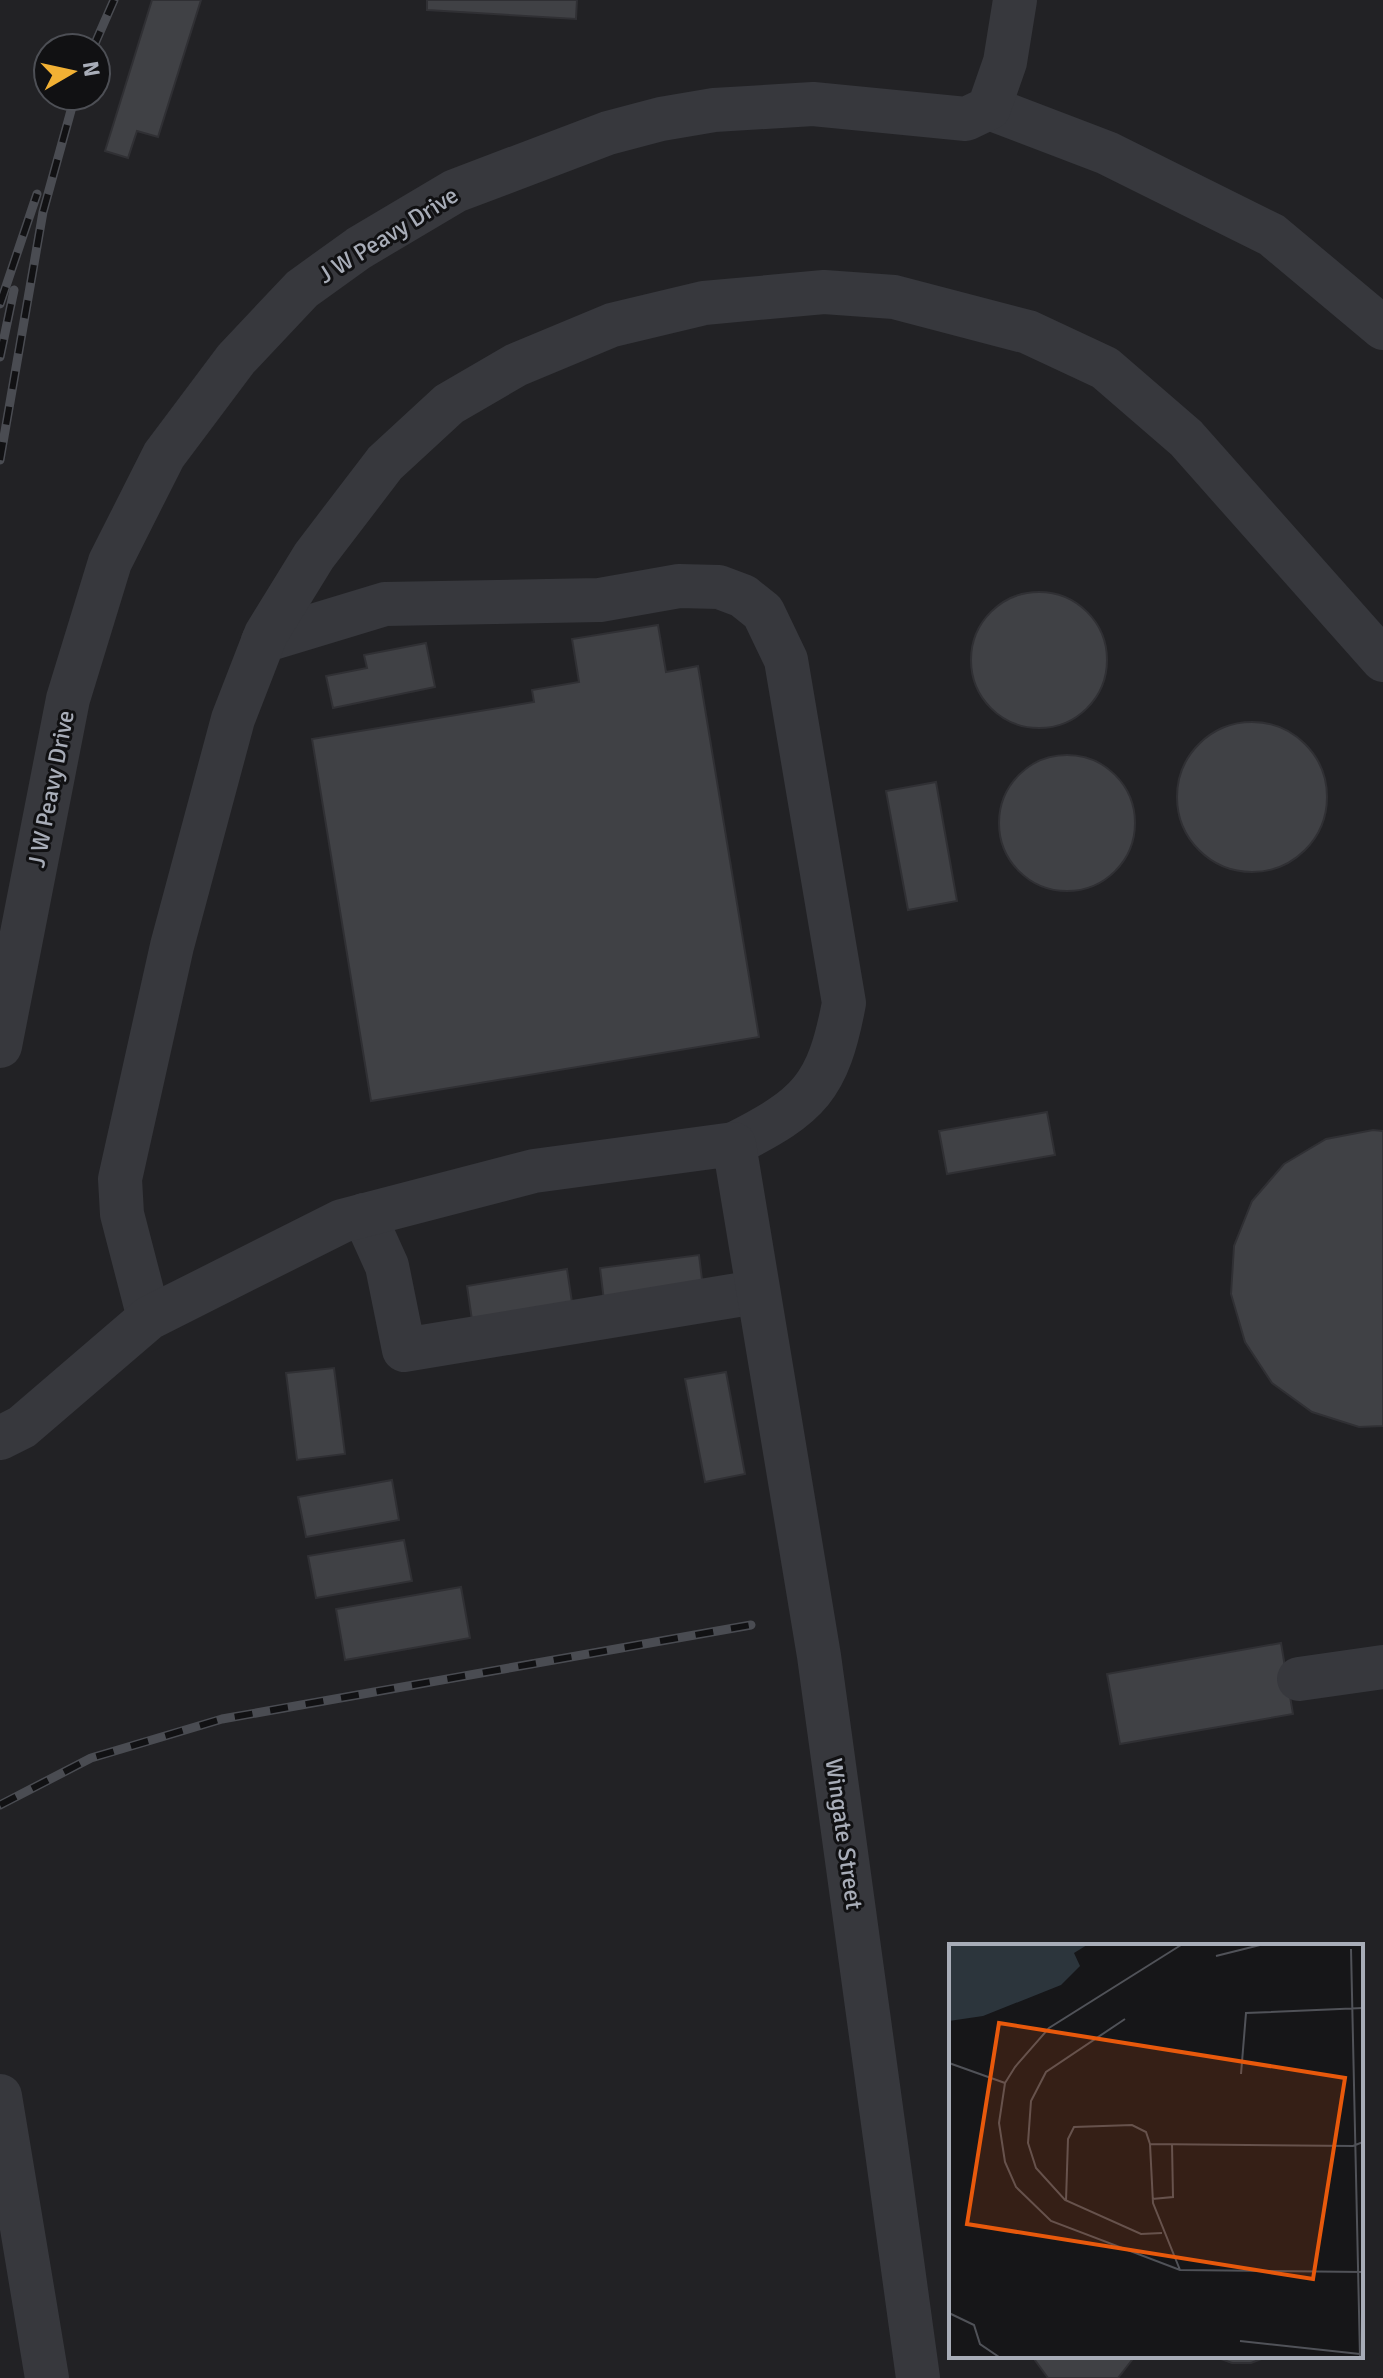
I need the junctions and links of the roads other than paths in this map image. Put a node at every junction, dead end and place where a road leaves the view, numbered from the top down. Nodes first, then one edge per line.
1 (1015, 0) edge
2 (989, 108) junction
3 (1383, 328) edge
4 (263, 641) junction
5 (1383, 660) edge
6 (0, 1046) edge
7 (734, 1144) junction
8 (364, 1215) junction
9 (756, 1292) junction
10 (149, 1318) junction
11 (0, 1438) edge
12 (1383, 1667) edge
13 (1299, 1679) dead end
14 (0, 2096) edge
15 (47, 2378) edge
16 (918, 2378) edge

1 - 2 street
2 - 3 street
2 - 6 street, J W Peavy Drive
4 - 5 street
4 - 7 street
4 - 10 street
7 - 8 street
7 - 9 street, Wingate Street
8 - 9 street
8 - 10 street
9 - 16 street, Wingate Street
10 - 11 street
12 - 13 street
14 - 15 street

